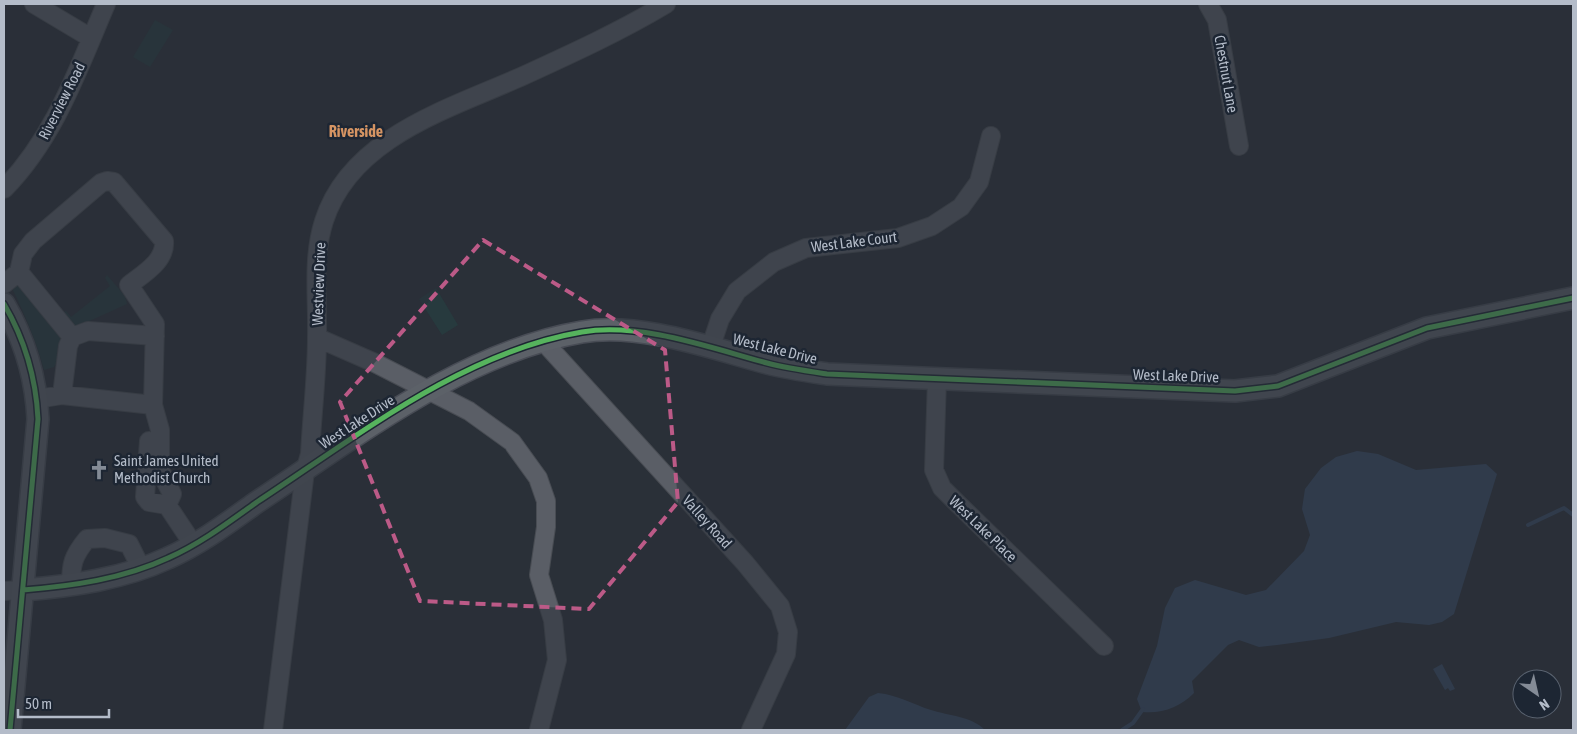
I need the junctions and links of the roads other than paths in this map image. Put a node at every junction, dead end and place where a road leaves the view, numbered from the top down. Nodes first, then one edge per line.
1 (34, 4) edge
2 (106, 4) edge
3 (666, 4) edge
4 (1208, 4) edge
5 (91, 38) junction
6 (991, 136) dead end
7 (1239, 146) dead end
8 (4, 189) edge
9 (19, 272) junction
10 (4, 284) edge
11 (1573, 298) edge
12 (4, 304) edge
13 (155, 336) junction
14 (72, 337) junction
15 (318, 338) junction
16 (543, 341) junction
17 (711, 346) junction
18 (937, 380) junction
19 (428, 391) junction
20 (62, 395) junction
21 (37, 399) junction
22 (154, 411) junction
23 (305, 471) junction
24 (166, 505) junction
25 (193, 544) junction
26 (141, 568) junction
27 (71, 585) junction
28 (13, 590) edge
29 (1104, 646) dead end
30 (10, 663) edge
31 (10, 730) edge
32 (273, 730) edge
33 (539, 730) edge
34 (751, 730) edge

1 - 5 street
2 - 5 street, Riverview Road
3 - 15 street, Westview Drive
4 - 7 street, Chestnut Lane
5 - 8 street, Riverview Road
6 - 17 street, West Lake Court
9 - 10 street
9 - 13 street
9 - 14 street
11 - 18 main road, West Lake Drive
12 - 21 main road
13 - 14 street
13 - 22 street
14 - 20 street
15 - 19 street
15 - 23 street, Westview Drive
16 - 17 main road, West Lake Drive
16 - 19 main road, West Lake Drive
16 - 34 street, Valley Road
17 - 18 main road, West Lake Drive
18 - 29 street, West Lake Place
19 - 23 main road, West Lake Drive
19 - 33 street
20 - 21 street
20 - 22 street
21 - 28 main road
22 - 24 street
22 - 24 street
23 - 25 main road, West Lake Drive
23 - 32 street, Westview Drive
24 - 25 street
25 - 26 main road, West Lake Drive
26 - 27 main road, West Lake Drive
26 - 27 street
27 - 28 main road, West Lake Drive
28 - 30 main road
30 - 31 main road

